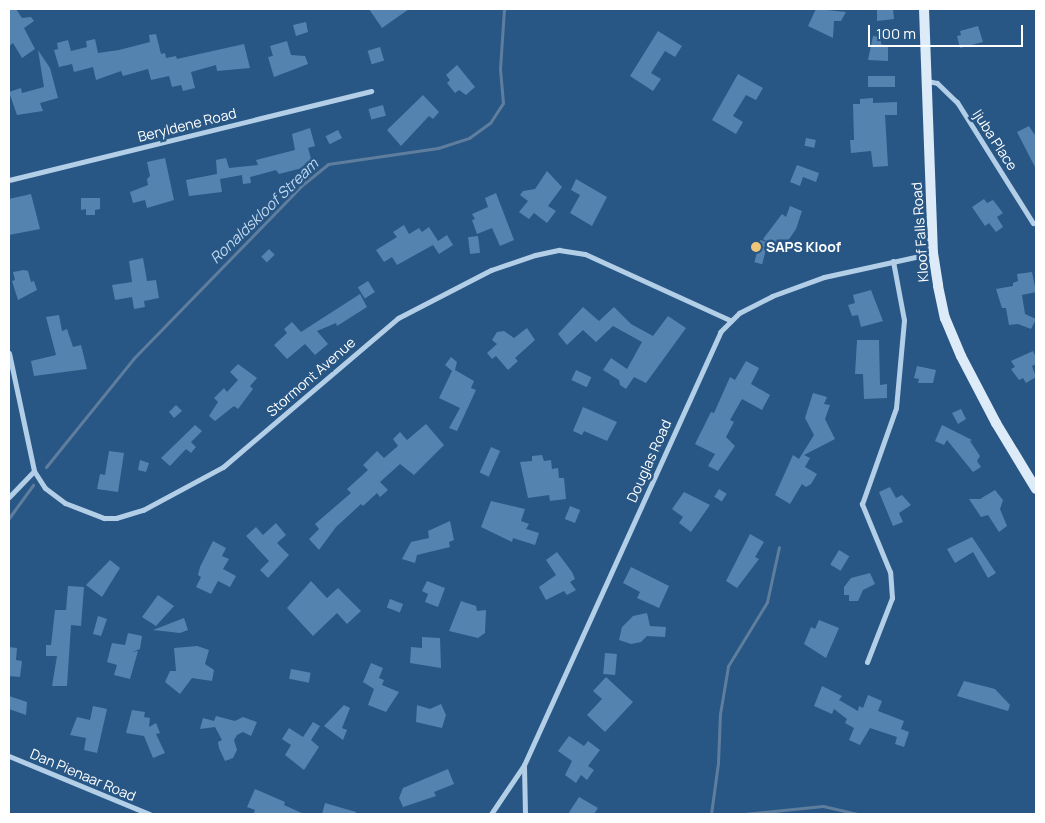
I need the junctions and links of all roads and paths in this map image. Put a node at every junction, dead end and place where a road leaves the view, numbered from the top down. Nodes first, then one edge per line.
1 (924, 9) edge
2 (927, 81) junction
3 (370, 91) dead end
4 (9, 180) edge
5 (1034, 223) dead end
6 (933, 253) junction
7 (893, 261) junction
8 (730, 320) junction
9 (9, 352) edge
10 (34, 471) junction
11 (1036, 489) edge
12 (9, 497) edge
13 (867, 662) dead end
14 (9, 756) edge
15 (524, 765) junction
16 (149, 814) edge
17 (491, 814) edge
18 (525, 814) edge

1 - 2 main road, Kloof Falls Road
2 - 5 street, Ijuba Place
2 - 6 main road, Kloof Falls Road
3 - 4 street, Beryldene Road
6 - 7 street, Douglas Road
6 - 11 main road, Kloof Falls Road
7 - 8 street, Douglas Road
7 - 13 street
8 - 10 street, Stormont Avenue
8 - 15 street, Douglas Road
9 - 10 street, Stormont Avenue
10 - 12 street
14 - 16 street, Dan Pienaar Road
15 - 17 street
15 - 18 street, Douglas Road

